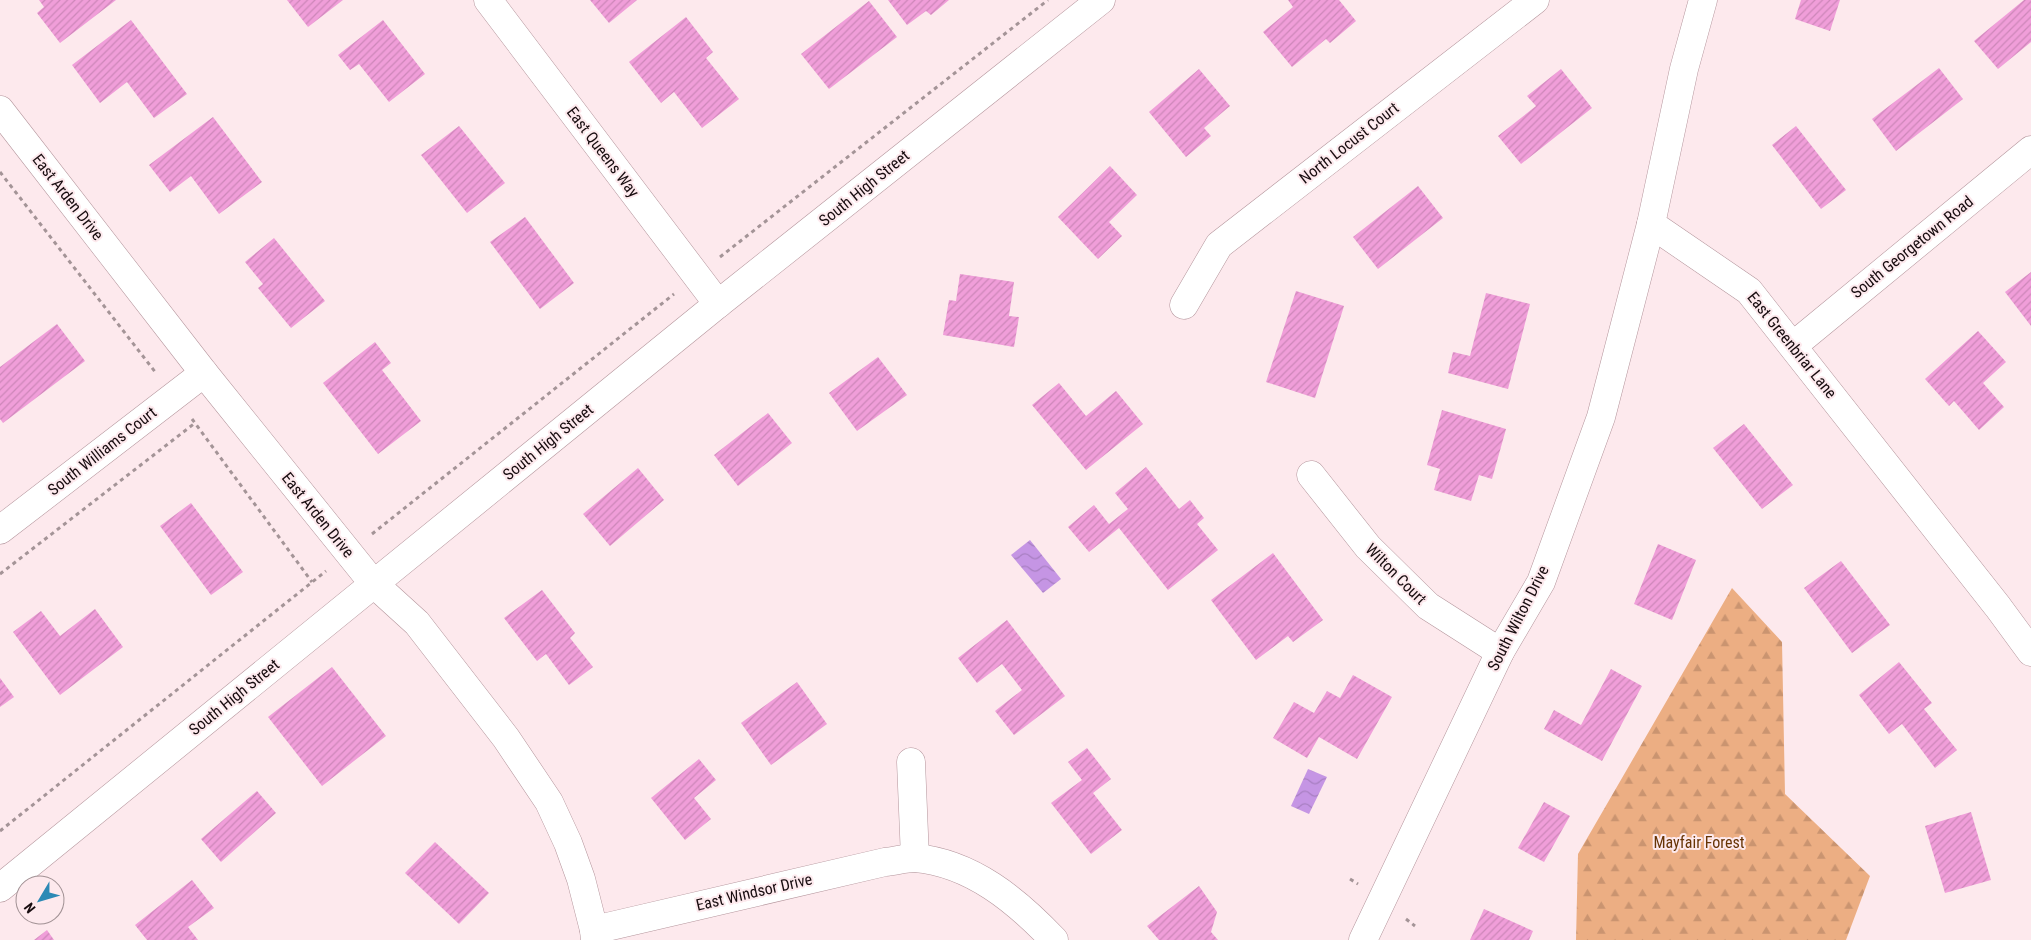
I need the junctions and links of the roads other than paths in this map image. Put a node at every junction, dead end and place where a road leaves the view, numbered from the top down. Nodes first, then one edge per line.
1 (488, 0) edge
2 (1101, 0) edge
3 (1535, 0) edge
4 (1696, 7) edge
5 (0, 110) edge
6 (2031, 150) edge
7 (1651, 224) junction
8 (718, 304) junction
9 (1184, 306) dead end
10 (1794, 345) junction
11 (204, 372) junction
12 (1311, 475) dead end
13 (0, 530) edge
14 (373, 583) junction
15 (1500, 652) junction
16 (2031, 652) edge
17 (911, 762) dead end
18 (915, 858) junction
19 (0, 888) edge
20 (595, 935) edge
21 (1054, 940) edge
22 (1363, 940) edge

1 - 8 street, East Queens Way
2 - 8 street, South High Street
3 - 9 street, North Locust Court
4 - 7 street
5 - 11 street, East Arden Drive
6 - 10 street, South Georgetown Road
7 - 10 street, East Greenbriar Lane
7 - 15 street, South Wilton Drive
8 - 14 street, South High Street
10 - 16 street, East Greenbriar Lane
11 - 13 street, South Williams Court
11 - 14 street, East Arden Drive
12 - 15 street, Wilton Court
14 - 19 street, South High Street
14 - 20 street, East Arden Drive
15 - 22 street, South Wilton Drive
17 - 18 street
18 - 20 street, East Windsor Drive
18 - 21 street, East Windsor Drive

